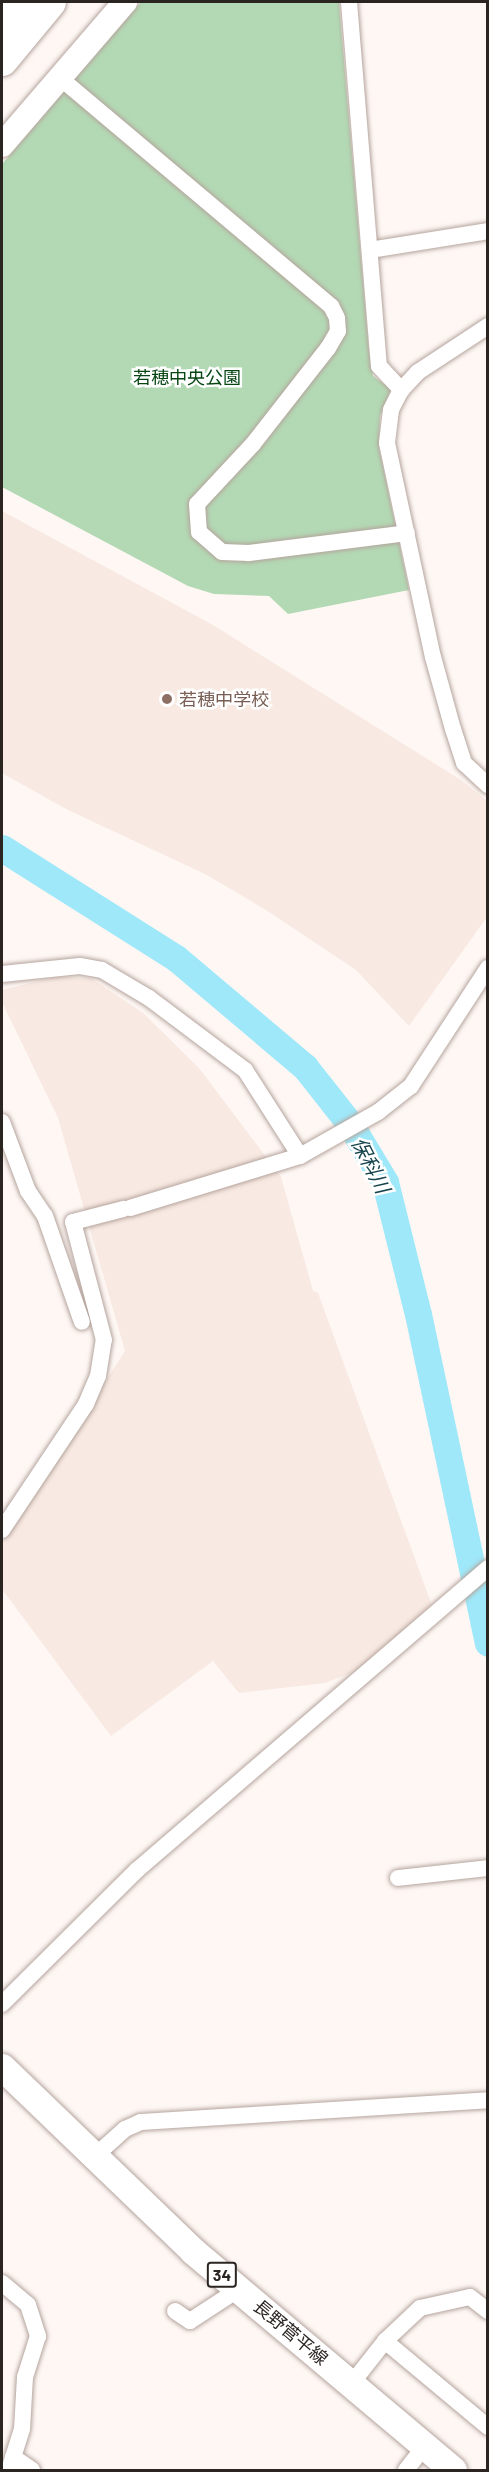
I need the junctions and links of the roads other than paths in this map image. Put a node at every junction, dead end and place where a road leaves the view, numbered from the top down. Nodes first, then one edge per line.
1 (17, 2) edge
2 (50, 2) edge
3 (125, 2) edge
4 (349, 2) edge
5 (2, 19) edge
6 (2, 60) edge
7 (58, 77) junction
8 (2, 145) edge
9 (488, 231) edge
10 (370, 250) junction
11 (488, 326) edge
12 (401, 390) junction
13 (407, 533) junction
14 (488, 785) edge
15 (488, 968) edge
16 (2, 974) edge
17 (2, 1122) edge
18 (300, 1156) junction
19 (82, 1322) dead end
20 (2, 1530) edge
21 (488, 1568) edge
22 (488, 1868) edge
23 (398, 1878) dead end
24 (2, 2004) edge
25 (2, 2067) edge
26 (488, 2100) edge
27 (95, 2156) junction
28 (2, 2283) edge
29 (240, 2289) junction
30 (175, 2311) dead end
31 (488, 2311) edge
32 (385, 2341) junction
33 (352, 2383) junction
34 (488, 2427) edge
35 (424, 2447) junction
36 (11, 2464) edge
37 (32, 2470) edge
38 (406, 2470) edge
39 (453, 2470) edge

1 - 5 highway
2 - 6 highway
3 - 7 street
4 - 10 street
7 - 8 street
7 - 13 street
9 - 10 street
10 - 12 street
11 - 12 street
12 - 13 street
13 - 14 street
15 - 18 street
16 - 18 street
17 - 19 street
18 - 20 street
21 - 24 street
22 - 23 street
25 - 27 main road, 長野菅平線 / 34
26 - 27 street
27 - 29 main road, 長野菅平線 / 34
28 - 36 street
29 - 30 street
29 - 33 main road, 長野菅平線 / 34
31 - 32 street
32 - 33 street
32 - 34 street
33 - 35 main road, 長野菅平線 / 34
35 - 38 street
35 - 39 main road, 長野菅平線 / 34
36 - 37 street

